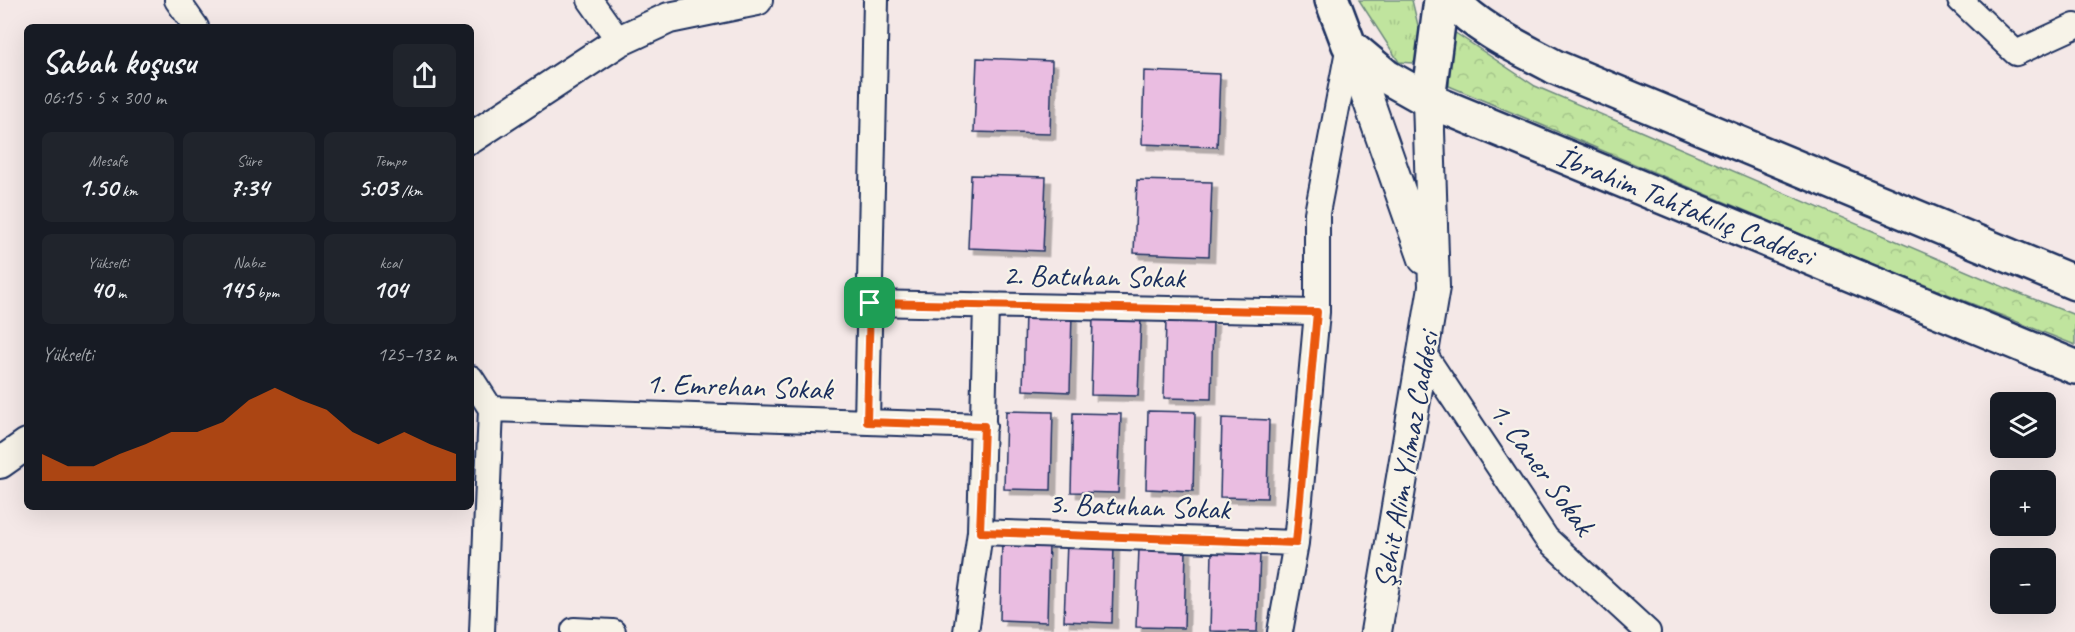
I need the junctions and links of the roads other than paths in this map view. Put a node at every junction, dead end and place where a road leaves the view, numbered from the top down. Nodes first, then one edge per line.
1 (177, 0) edge
2 (590, 0) edge
3 (757, 0) edge
4 (876, 0) edge
5 (1332, 0) edge
6 (1442, 0) edge
7 (1452, 0) edge
8 (1960, 0) edge
9 (194, 24) edge
10 (2075, 26) edge
11 (619, 41) junction
12 (1349, 45) junction
13 (1428, 100) junction
14 (474, 136) edge
15 (2075, 283) edge
16 (1434, 287) junction
17 (870, 303) junction
18 (986, 306) junction
19 (1317, 312) junction
20 (1424, 354) junction
21 (2075, 366) edge
22 (474, 383) edge
23 (491, 409) junction
24 (867, 422) junction
25 (984, 426) junction
26 (24, 446) edge
27 (0, 464) edge
28 (980, 532) junction
29 (1296, 543) junction
30 (574, 631) edge
31 (482, 632) edge
32 (613, 632) edge
33 (966, 632) edge
34 (1280, 632) edge
35 (1376, 632) edge
36 (1648, 632) edge

1 - 9 street
2 - 11 street
3 - 11 street
4 - 17 street
5 - 12 main road, İbrahim Tahtakılıç Caddesi
6 - 13 main road
7 - 15 main road
8 - 10 street
11 - 14 street
12 - 13 main road, İbrahim Tahtakılıç Caddesi
12 - 16 street
12 - 19 street
13 - 16 street, Şehit Alim Yılmaz Caddesi
13 - 21 main road, İbrahim Tahtakılıç Caddesi
16 - 20 street, Şehit Alim Yılmaz Caddesi
17 - 18 street, 2. Batuhan Sokak
17 - 24 street
18 - 19 street, 2. Batuhan Sokak
18 - 25 street
19 - 29 street
20 - 35 street, Şehit Alim Yılmaz Caddesi
20 - 36 street, 1. Caner Sokak
22 - 23 street
23 - 24 street, 1. Emrehan Sokak
23 - 31 street
24 - 25 street, 1. Emrehan Sokak
25 - 28 street
26 - 27 street
28 - 29 street, 3. Batuhan Sokak
28 - 33 street
29 - 34 street
30 - 32 street

